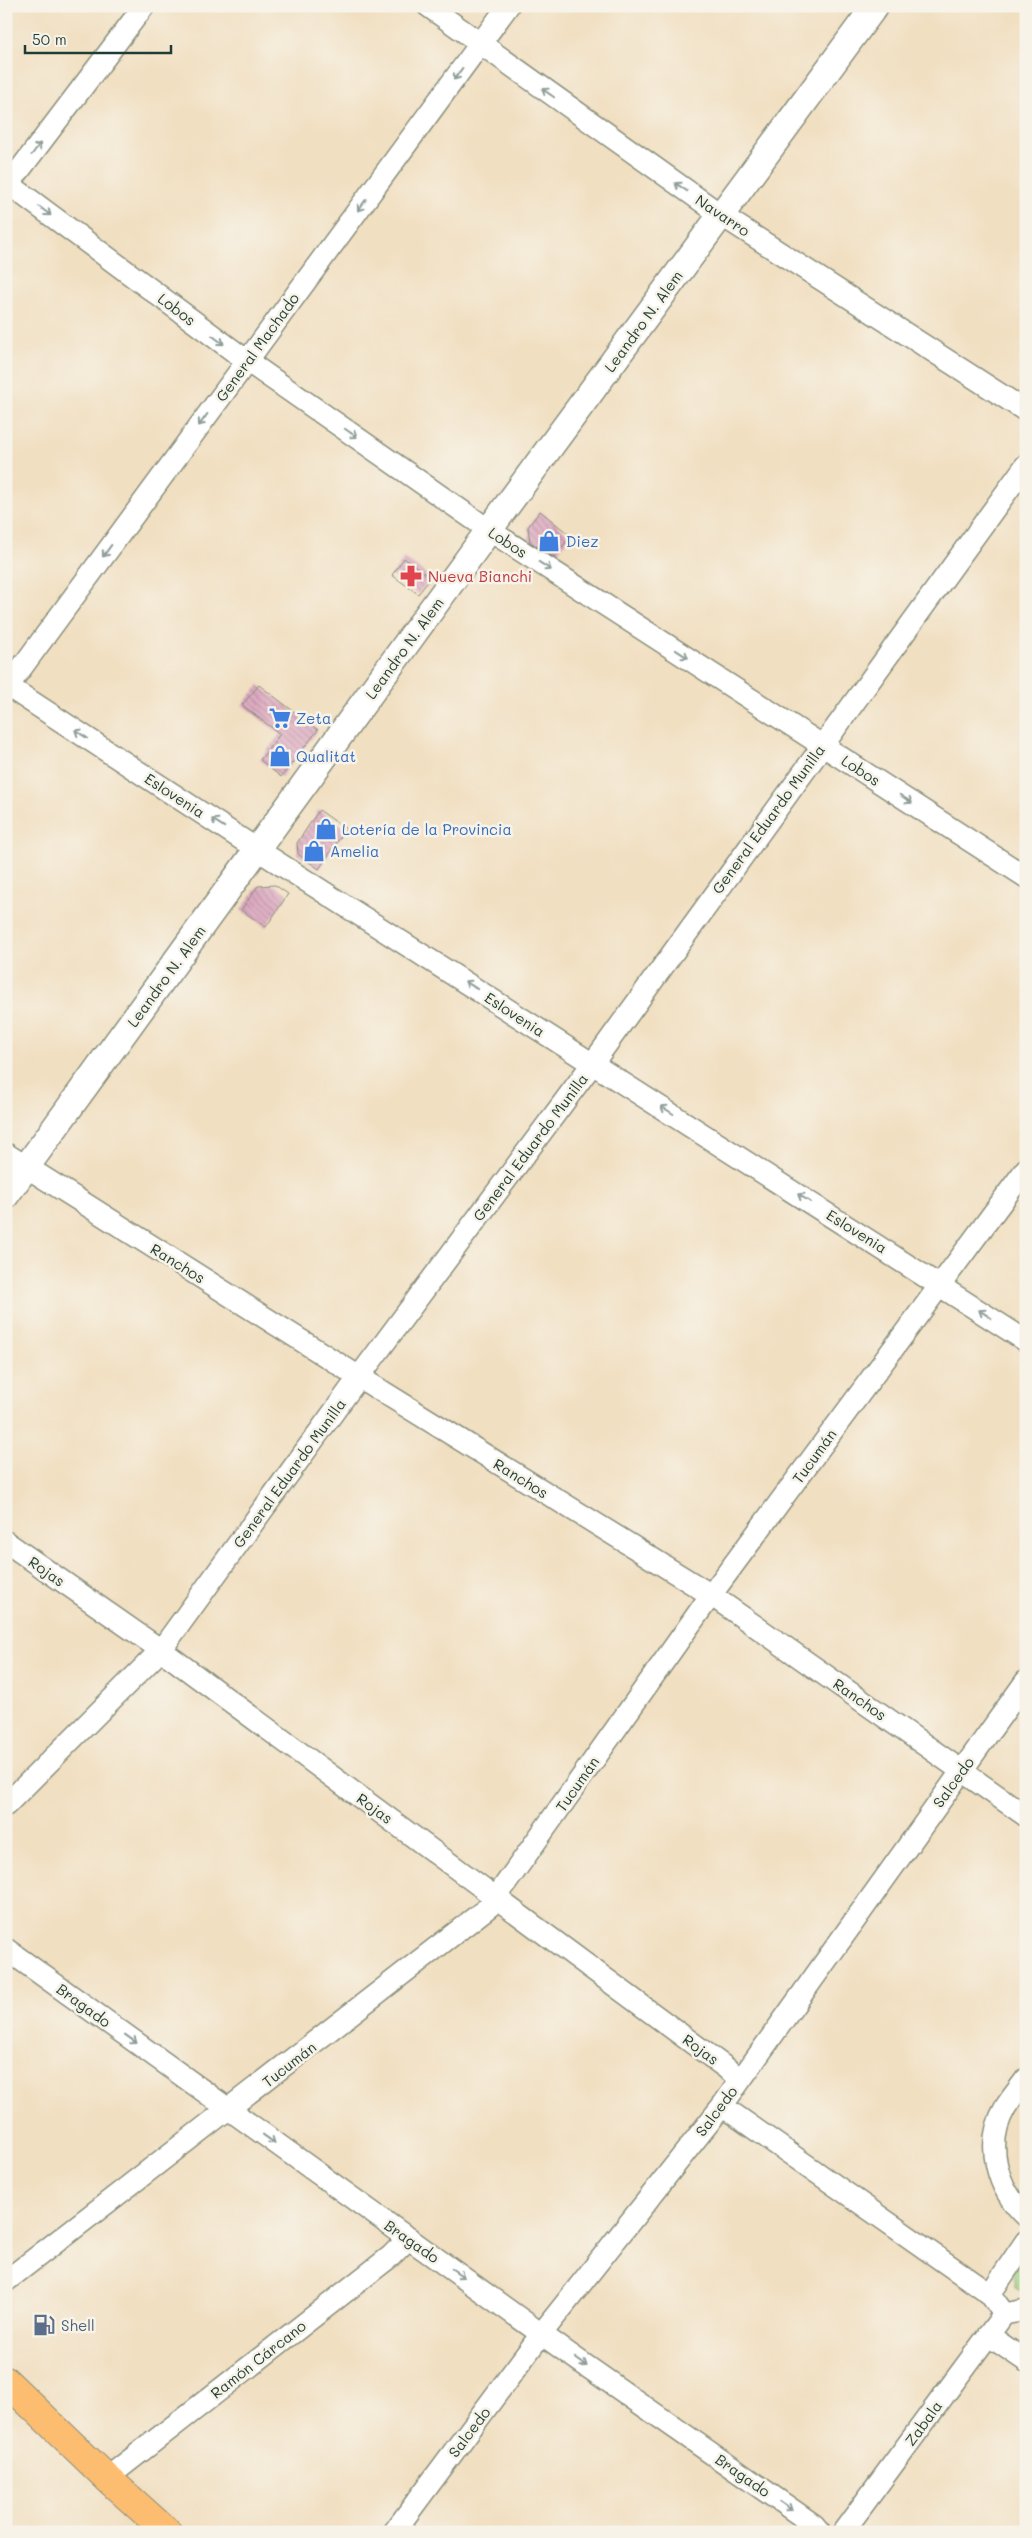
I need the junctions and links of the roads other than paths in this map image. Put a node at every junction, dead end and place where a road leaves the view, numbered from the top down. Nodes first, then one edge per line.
1 (144, 6) edge
2 (428, 6) edge
3 (508, 6) edge
4 (875, 6) edge
5 (479, 44) junction
6 (7, 185) edge
7 (721, 215) junction
8 (247, 361) junction
9 (1026, 411) edge
10 (1026, 465) edge
11 (489, 530) junction
12 (7, 687) edge
13 (822, 744) junction
14 (258, 850) junction
15 (1026, 877) edge
16 (593, 1063) junction
17 (16, 1161) edge
18 (1026, 1169) edge
19 (6, 1195) edge
20 (940, 1284) junction
21 (1026, 1341) edge
22 (359, 1377) junction
23 (6, 1542) edge
24 (711, 1595) junction
25 (161, 1650) junction
26 (1026, 1681) edge
27 (962, 1770) junction
28 (6, 1805) edge
29 (1026, 1816) edge
30 (496, 1898) junction
31 (6, 1949) edge
32 (741, 2079) junction
33 (1026, 2080) edge
34 (722, 2106) junction
35 (229, 2110) junction
36 (1026, 2216) edge
37 (408, 2238) junction
38 (1026, 2241) edge
39 (6, 2281) edge
40 (990, 2294) junction
41 (1026, 2310) edge
42 (1004, 2314) junction
43 (542, 2333) junction
44 (988, 2335) junction
45 (1026, 2361) edge
46 (6, 2381) edge
47 (107, 2478) junction
48 (167, 2532) edge
49 (394, 2532) edge
50 (820, 2532) edge
51 (842, 2532) edge

6 -> 1 street
2 - 5 street, Navarro
3 - 5 street, General Machado
4 - 7 street, Leandro N. Alem
7 -> 5 street, Navarro
5 -> 8 street, General Machado
6 -> 8 street, Lobos
7 - 9 street, Navarro
7 - 11 street, Leandro N. Alem
8 -> 11 street, Lobos
8 -> 12 street, General Machado
10 - 13 street, General Eduardo Munilla
11 -> 13 street, Lobos
11 - 14 street, Leandro N. Alem
14 -> 12 street, Eslovenia
13 -> 15 street, Lobos
13 - 16 street, General Eduardo Munilla
16 -> 14 street, Eslovenia
14 - 17 street, Leandro N. Alem
20 -> 16 street, Eslovenia
16 - 22 street, General Eduardo Munilla
17 - 19 street, Leandro N. Alem
17 - 22 street, Ranchos
18 - 20 street, Tucumán
21 -> 20 street, Eslovenia
20 - 24 street, Tucumán
22 - 24 street, Ranchos
22 - 25 street, General Eduardo Munilla
23 - 25 street, Rojas
24 - 27 street, Ranchos
24 - 30 street, Tucumán
25 - 28 street, General Eduardo Munilla
25 - 30 street, Rojas
26 - 27 street, Salcedo
27 - 29 street, Ranchos
27 - 32 street, Salcedo
30 - 32 street, Rojas
30 - 35 street, Tucumán
31 -> 35 street, Bragado
32 - 34 street, Salcedo
33 - 36 street
34 - 40 street
34 - 43 street, Salcedo
35 -> 37 street, Bragado
35 - 39 street, Tucumán
37 -> 43 street, Bragado
37 - 47 street, Ramón Cárcano
38 - 40 street
40 - 42 street
41 - 42 street
42 - 44 street, Zabala
43 - 49 street, Salcedo
43 -> 50 street, Bragado
44 - 45 street
44 - 51 street, Zabala
46 - 47 main road
47 - 48 main road

